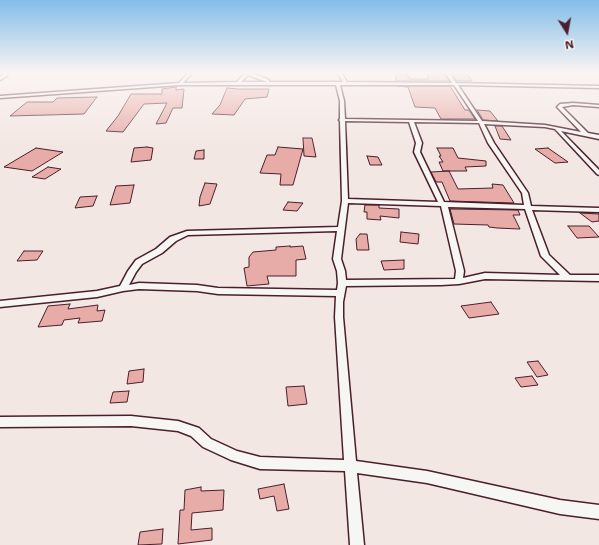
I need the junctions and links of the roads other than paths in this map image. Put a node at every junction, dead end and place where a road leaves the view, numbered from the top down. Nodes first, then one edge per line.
1 (341, 97) edge
2 (464, 97) edge
3 (599, 106) edge
4 (341, 120) junction
5 (411, 122) junction
6 (481, 122) junction
7 (555, 128) junction
8 (587, 135) junction
9 (599, 137) edge
10 (599, 173) edge
11 (345, 201) junction
12 (443, 204) junction
13 (528, 208) junction
14 (599, 210) edge
15 (341, 229) junction
16 (567, 277) junction
17 (599, 278) edge
18 (459, 281) junction
19 (342, 283) junction
20 (123, 288) junction
21 (340, 293) junction
22 (0, 304) edge
23 (0, 422) edge
24 (351, 466) junction
25 (599, 512) edge
26 (357, 545) edge

1 - 4 street
2 - 6 street
3 - 8 street
4 - 5 street
4 - 11 street
5 - 6 street
5 - 12 street
6 - 7 street
6 - 13 street
7 - 8 street
7 - 10 street
8 - 9 street
11 - 12 street
11 - 15 street
12 - 13 street
12 - 18 street
13 - 14 street
13 - 16 street
15 - 19 street
15 - 20 street
16 - 17 street
16 - 18 street
18 - 19 street
19 - 21 street
20 - 21 street
20 - 22 street
21 - 24 street
23 - 24 street
24 - 25 street
24 - 26 street

